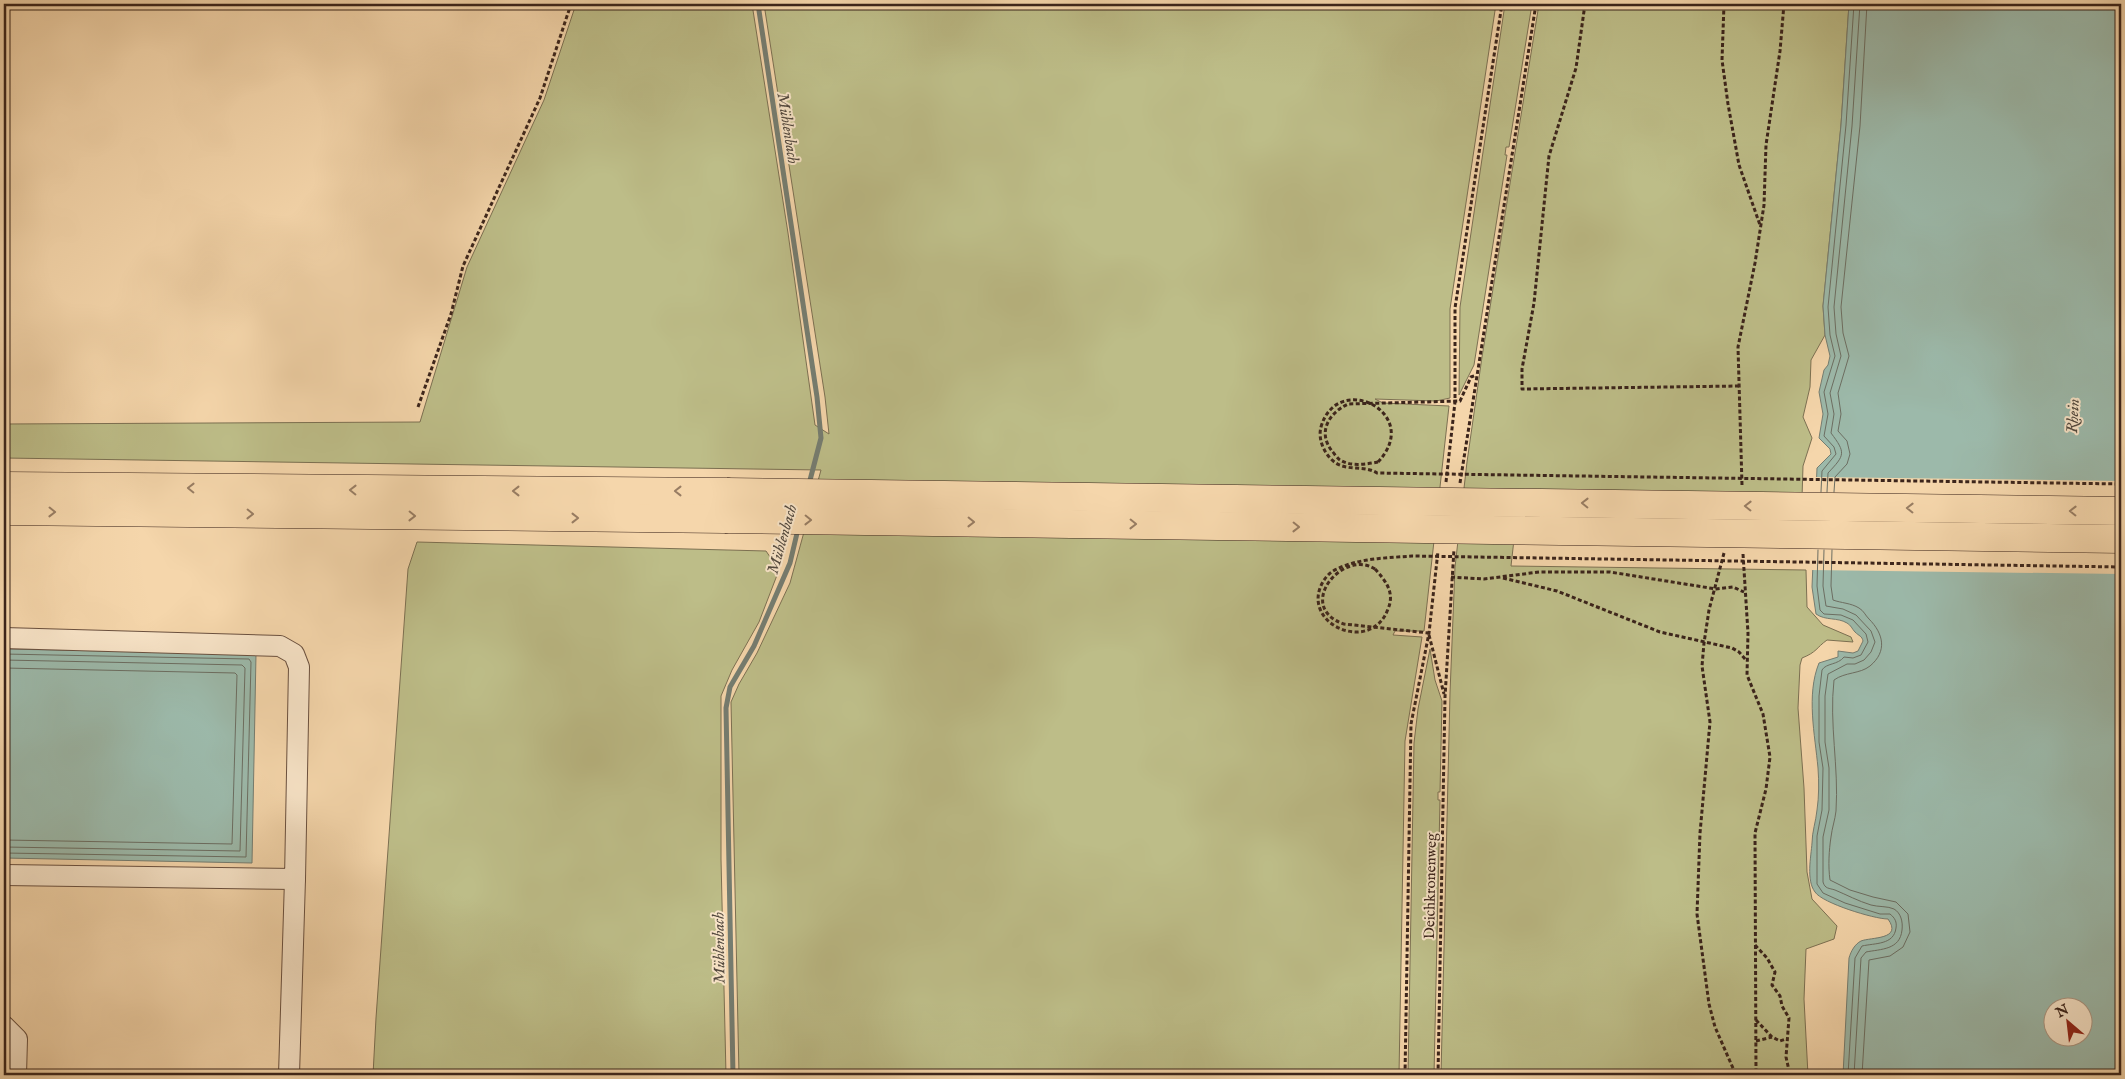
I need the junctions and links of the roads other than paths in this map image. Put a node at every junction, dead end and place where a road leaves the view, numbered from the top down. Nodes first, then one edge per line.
1 (4, 486) edge
2 (4, 511) edge
3 (2121, 511) edge
4 (2121, 539) edge
5 (4, 638) edge
6 (4, 875) edge
7 (294, 879) junction
8 (4, 1026) edge
9 (16, 1075) edge
10 (289, 1075) edge

3 -> 1 highway, bridge
2 -> 4 highway, bridge
5 - 7 lane
6 - 7 lane
7 - 10 lane
8 - 9 lane

